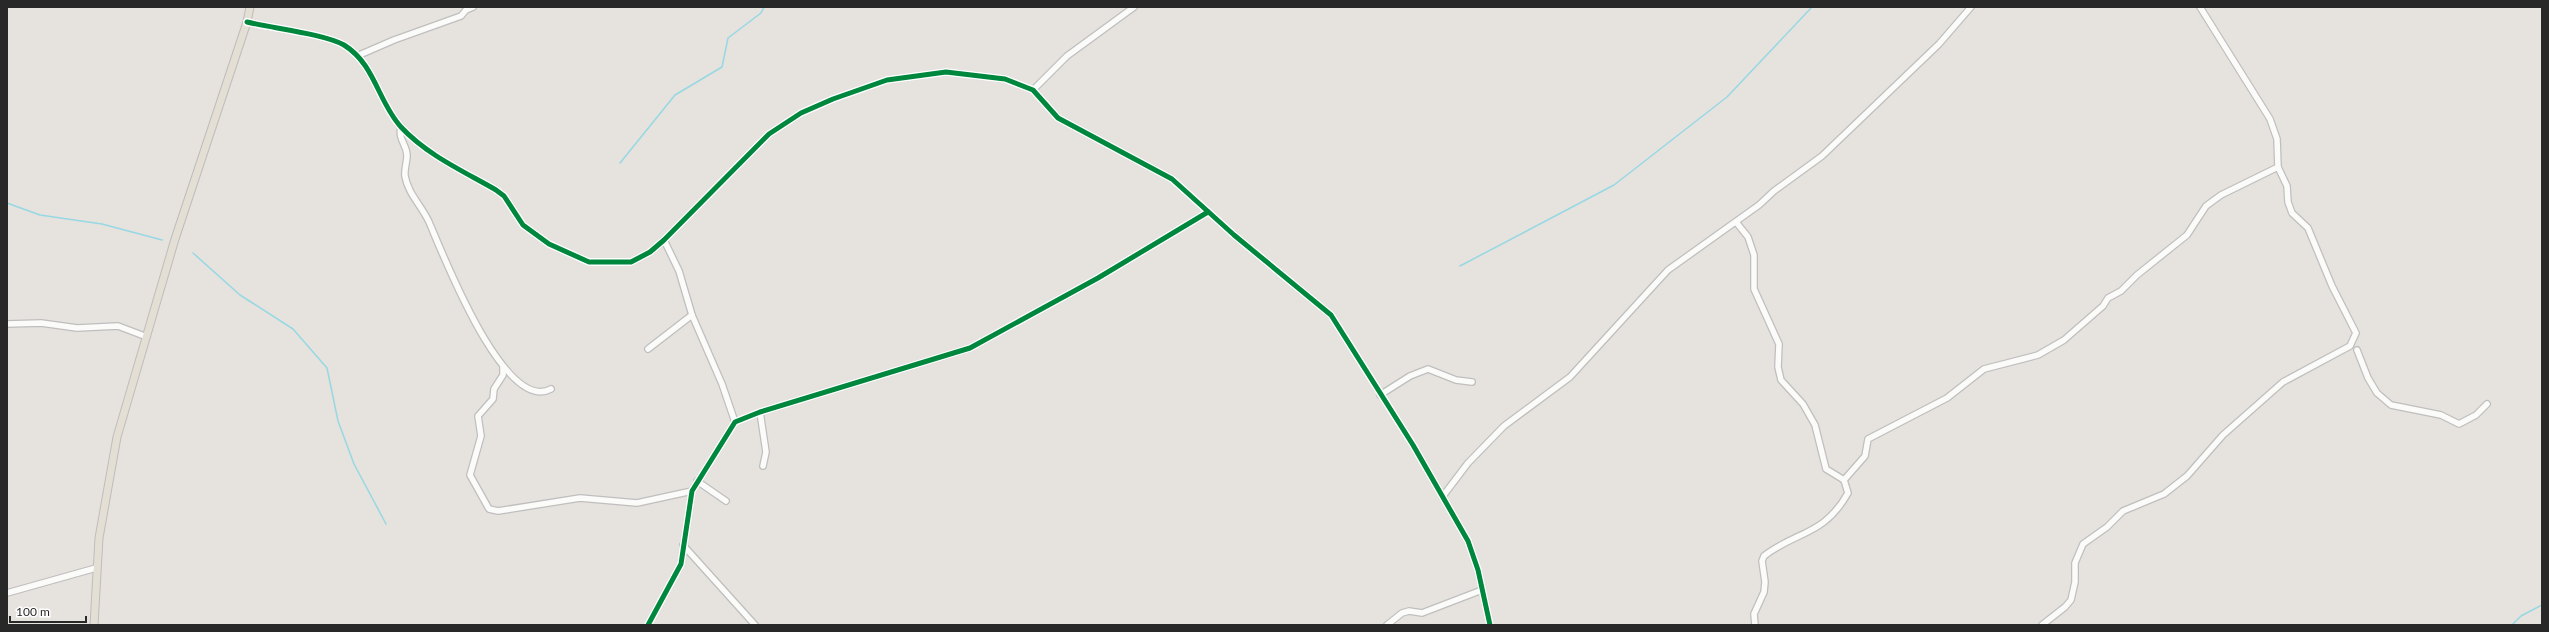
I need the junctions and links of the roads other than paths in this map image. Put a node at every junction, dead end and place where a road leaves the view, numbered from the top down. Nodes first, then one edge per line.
1 (250, 7) edge
2 (473, 7) edge
3 (1134, 7) edge
4 (1971, 7) edge
5 (2200, 7) edge
6 (247, 22) junction
7 (357, 56) junction
8 (1033, 90) junction
9 (401, 127) junction
10 (2278, 167) junction
11 (1208, 212) junction
12 (1736, 222) junction
13 (664, 240) junction
14 (692, 315) junction
15 (7, 324) edge
16 (147, 337) junction
17 (2355, 338) junction
18 (2350, 346) junction
19 (648, 349) dead end
20 (2357, 350) junction
21 (503, 367) junction
22 (1472, 382) dead end
23 (551, 389) dead end
24 (1380, 395) junction
25 (2487, 404) dead end
26 (760, 412) junction
27 (735, 422) junction
28 (763, 466) dead end
29 (1844, 480) junction
30 (698, 481) junction
31 (692, 491) junction
32 (1443, 496) junction
33 (726, 502) dead end
34 (683, 546) junction
35 (96, 568) junction
36 (1482, 590) junction
37 (7, 593) edge
38 (94, 625) edge
39 (648, 625) edge
40 (755, 625) edge
41 (1387, 625) edge
42 (1490, 625) edge
43 (1755, 625) edge
44 (2042, 625) edge

1 - 6 main road
2 - 7 street
3 - 8 street
4 - 12 street
5 - 10 street
6 - 7 street
6 - 16 main road
7 - 9 street
8 - 11 street
8 - 13 street
9 - 13 street
9 - 21 street
10 - 17 street
10 - 29 street
11 - 24 street
11 - 26 street
12 - 29 street
12 - 32 street
13 - 14 street
14 - 19 street
14 - 27 street
15 - 16 street
16 - 35 main road
17 - 18 street
17 - 20 street
18 - 20 street
18 - 44 street
20 - 25 street
21 - 23 street
21 - 31 street
22 - 24 street
24 - 32 street
26 - 27 street
26 - 28 street
27 - 30 street
29 - 43 street
30 - 31 street
30 - 33 street
31 - 34 street
32 - 36 street
34 - 39 street
34 - 40 street
35 - 37 street
35 - 38 main road
36 - 41 street
36 - 42 street

